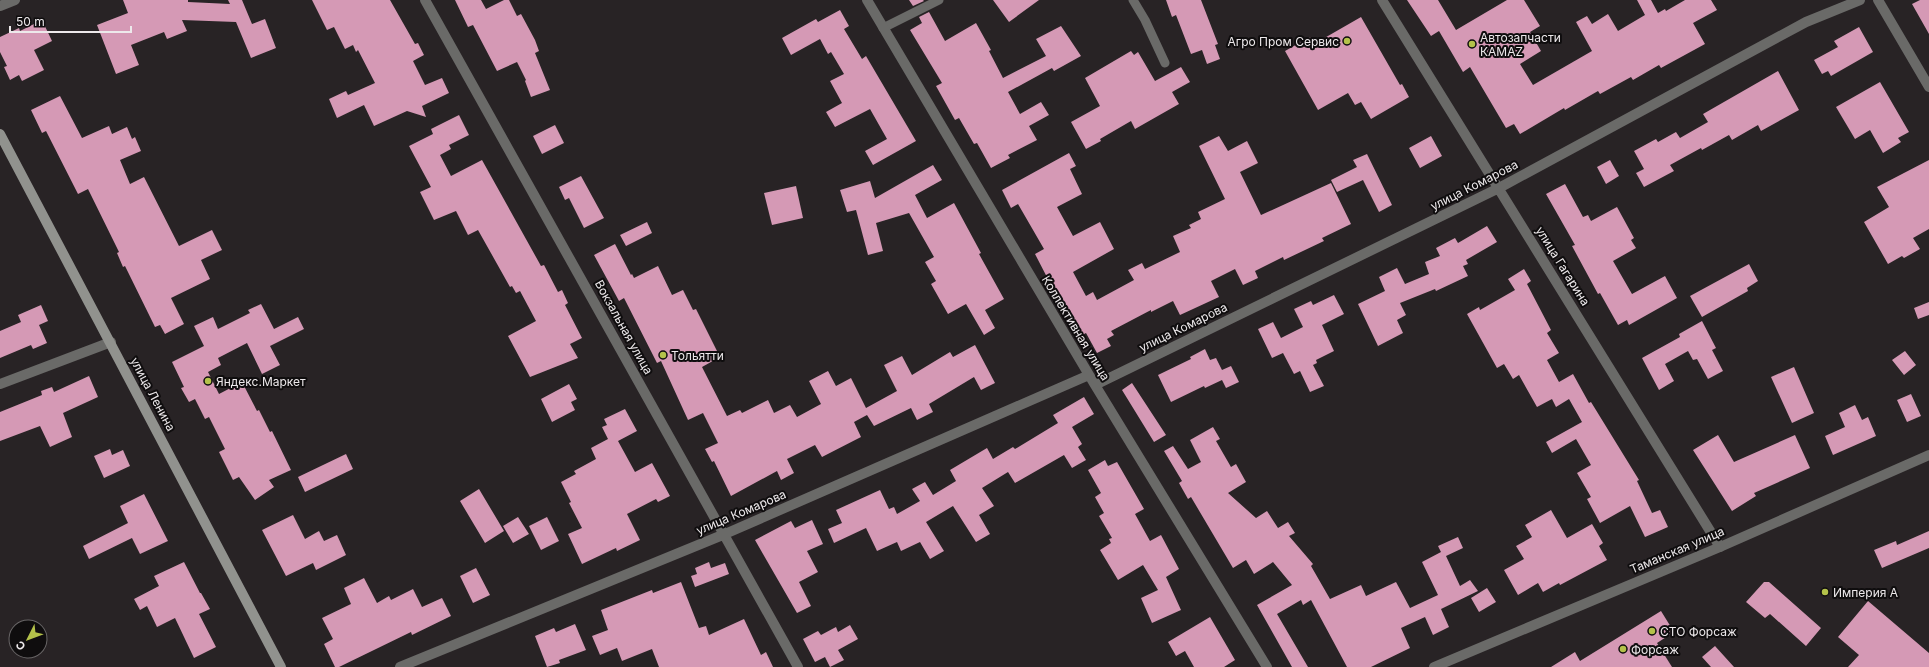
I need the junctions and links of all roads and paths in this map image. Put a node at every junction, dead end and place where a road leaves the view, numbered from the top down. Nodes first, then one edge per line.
1 (15, 0) edge
2 (425, 0) edge
3 (867, 0) edge
4 (939, 0) edge
5 (1133, 0) edge
6 (1382, 0) edge
7 (1860, 0) edge
8 (1878, 0) edge
9 (0, 6) edge
10 (883, 28) junction
11 (1165, 62) dead end
12 (1929, 87) edge
13 (0, 134) edge
14 (1499, 188) junction
15 (111, 342) junction
16 (1089, 375) junction
17 (0, 384) edge
18 (1095, 385) junction
19 (1929, 455) edge
20 (725, 534) junction
21 (1720, 546) junction
22 (281, 667) edge
23 (400, 667) edge
24 (798, 667) edge
25 (1267, 667) edge
26 (1434, 667) edge

1 - 9 street
2 - 20 street, Вокзальная улица
3 - 10 street, Коллективная улица
4 - 10 lane
5 - 11 lane
6 - 14 street, улица Гагарина
7 - 14 street, улица Комарова
8 - 12 street
10 - 16 street, Коллективная улица
13 - 15 main road, улица Ленина
14 - 18 street, улица Комарова
14 - 21 street, улица Гагарина
15 - 17 street
15 - 22 main road, улица Ленина
16 - 18 street, Коллективная улица
16 - 20 street, улица Комарова
18 - 25 street, Коллективная улица
19 - 21 street, Таманская улица
20 - 23 street, улица Комарова
20 - 24 street, Вокзальная улица
21 - 26 street, Таманская улица

